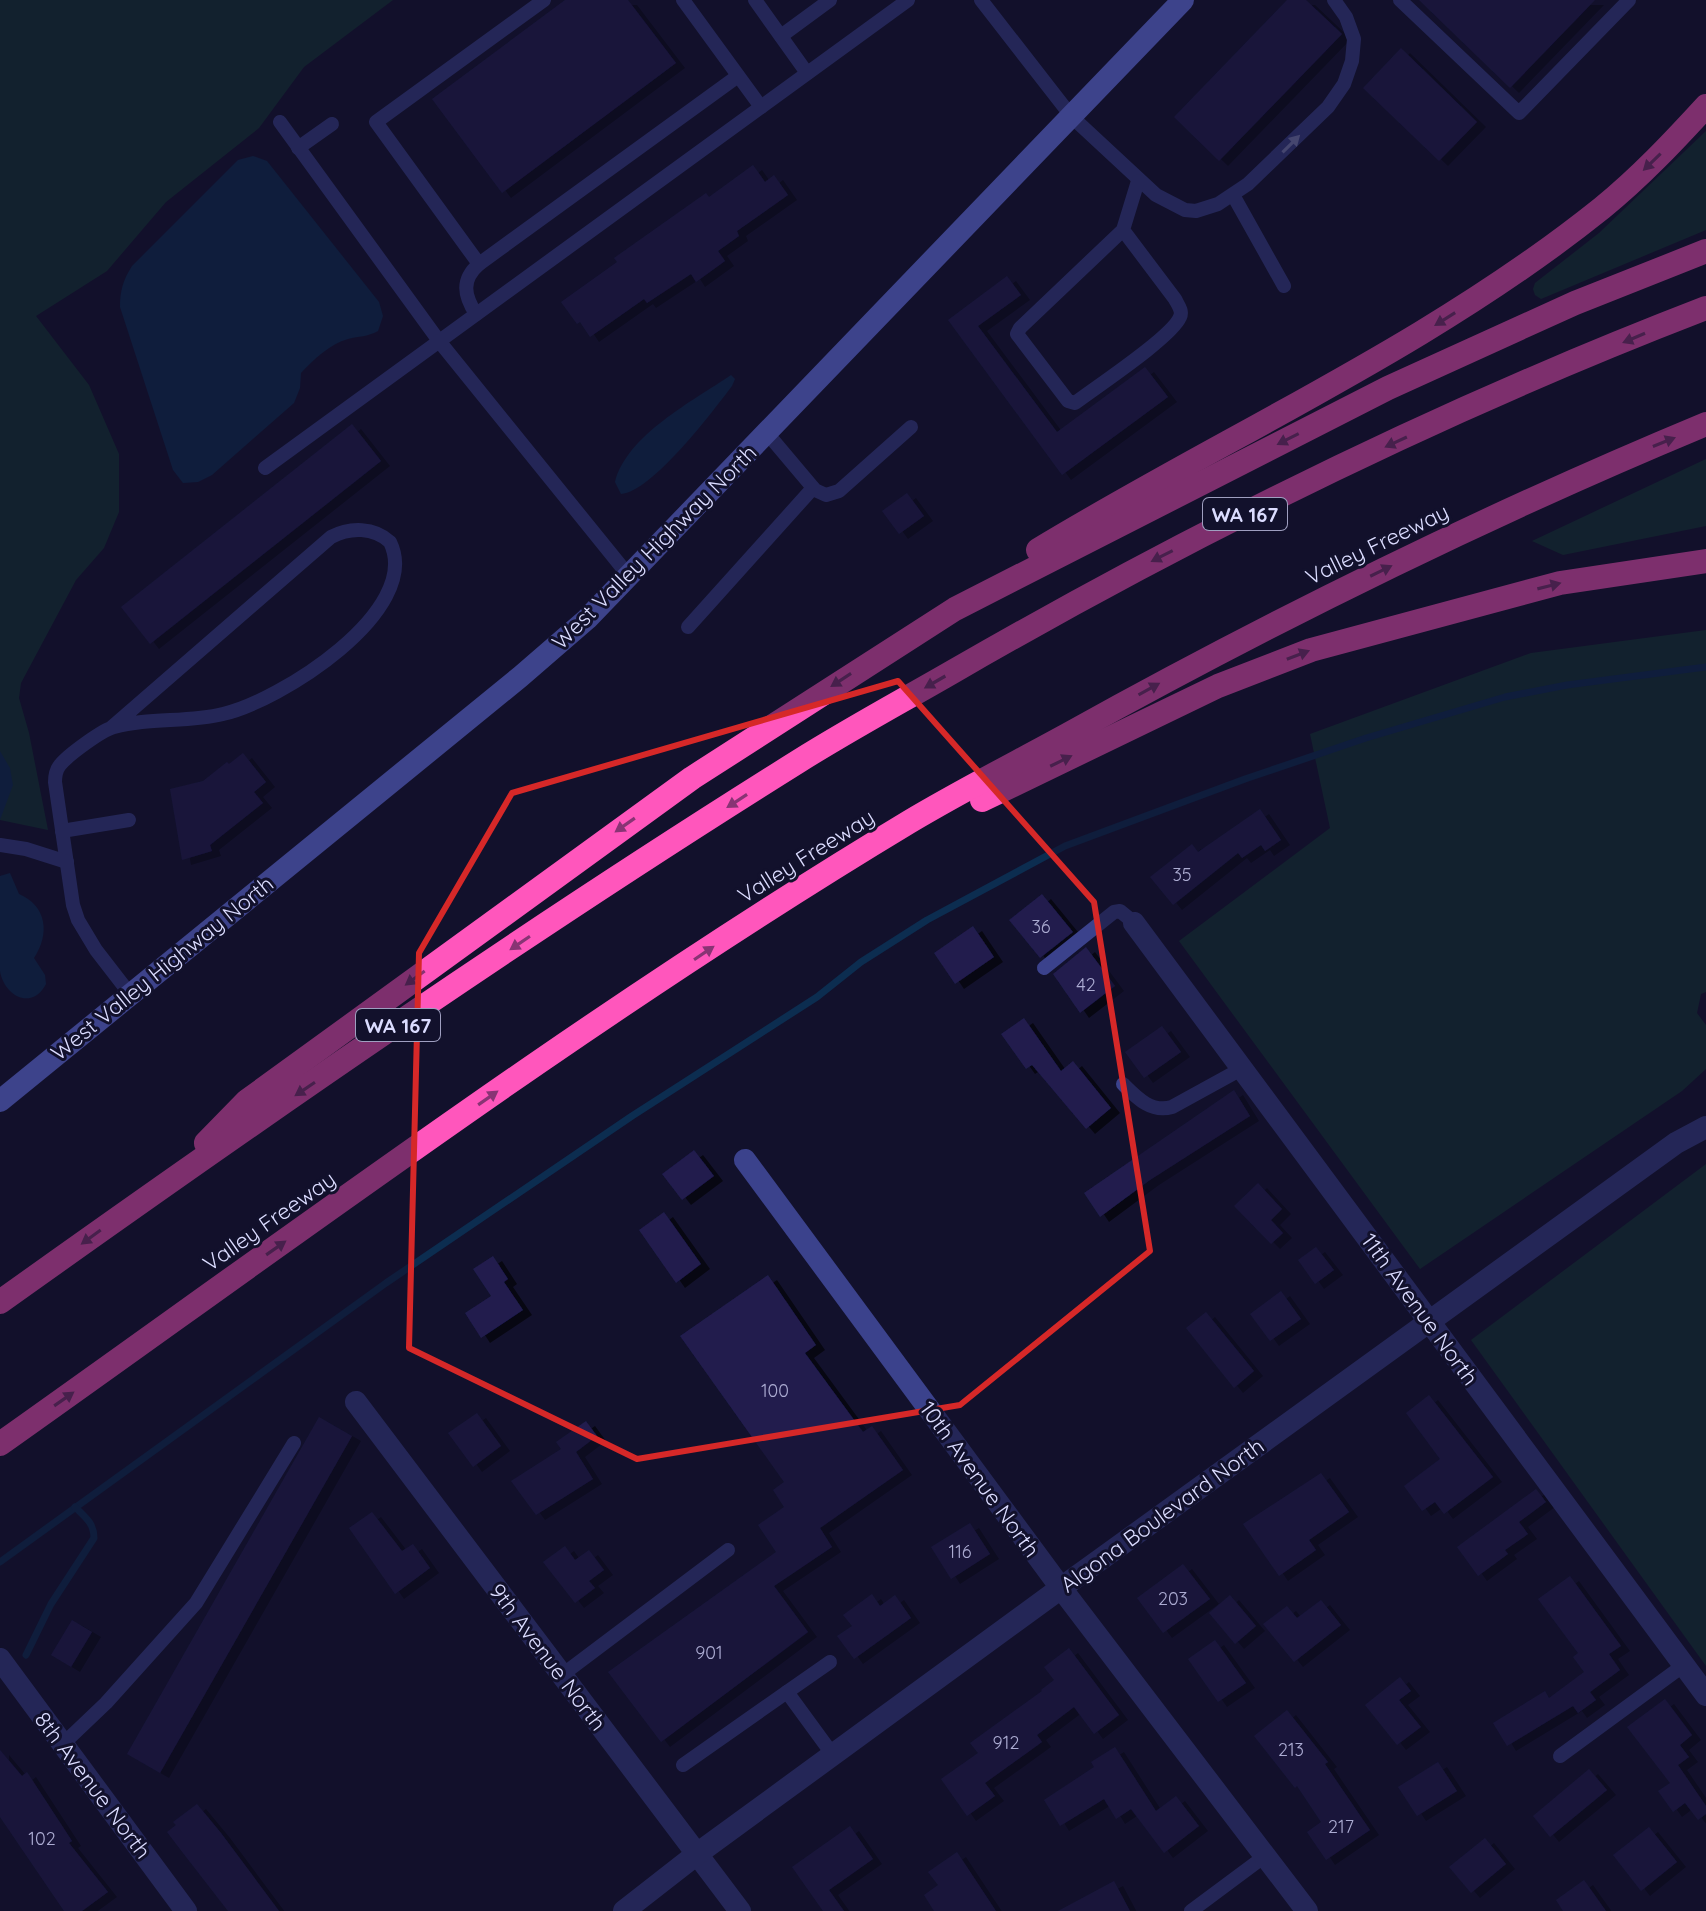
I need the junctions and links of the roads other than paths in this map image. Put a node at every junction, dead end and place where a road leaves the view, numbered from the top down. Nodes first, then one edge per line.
1 (544, 0) edge
2 (683, 0) edge
3 (755, 0) edge
4 (830, 0) edge
5 (908, 0) edge
6 (981, 0) edge
7 (1183, 0) edge
8 (1334, 0) edge
9 (1400, 0) edge
10 (1629, 0) edge
11 (781, 36) junction
12 (807, 73) junction
13 (738, 76) junction
14 (1706, 106) edge
15 (761, 107) junction
16 (1072, 117) junction
17 (280, 122) dead end
18 (332, 124) dead end
19 (298, 148) junction
20 (1138, 181) junction
21 (1233, 195) junction
22 (1123, 230) junction
23 (1706, 251) edge
24 (479, 264) junction
25 (1284, 286) dead end
26 (1706, 308) edge
27 (476, 314) junction
28 (439, 341) junction
29 (1706, 424) edge
30 (911, 427) dead end
31 (767, 433) junction
32 (265, 468) dead end
33 (813, 488) junction
34 (1706, 561) edge
35 (629, 576) junction
36 (955, 609) junction
37 (688, 627) dead end
38 (112, 727) junction
39 (129, 820) dead end
40 (62, 831) junction
41 (0, 845) edge
42 (67, 862) junction
43 (767, 911) junction
44 (1135, 924) joint
45 (1044, 968) dead end
46 (130, 994) junction
47 (1243, 1068) junction
48 (1123, 1084) dead end
49 (0, 1101) edge
50 (1706, 1127) edge
51 (745, 1160) dead end
52 (168, 1181) junction
53 (0, 1302) edge
54 (1428, 1322) junction
55 (356, 1402) dead end
56 (294, 1443) dead end
57 (0, 1444) edge
58 (728, 1550) dead end
59 (1061, 1588) junction
60 (0, 1659) edge
61 (830, 1662) dead end
62 (1684, 1665) junction
63 (562, 1675) junction
64 (787, 1692) junction
65 (1706, 1695) edge
66 (63, 1744) junction
67 (833, 1755) junction
68 (1560, 1756) dead end
69 (683, 1765) dead end
70 (697, 1854) junction
71 (1265, 1856) junction
72 (186, 1911) edge
73 (624, 1911) edge
74 (740, 1911) edge
75 (1191, 1911) edge
76 (1307, 1911) edge

1 - 24 lane
2 - 13 lane
3 - 11 lane
4 - 11 lane
5 - 12 lane
6 - 16 lane
7 - 16 main road, West Valley Highway North
21 -> 8 lane
9 - 10 lane
11 - 12 lane
12 - 15 lane
13 - 15 lane
13 - 24 lane
14 -> 36 highway
15 - 27 lane
16 - 20 lane
16 - 31 main road, West Valley Highway North
17 - 19 lane
18 - 19 lane
19 - 28 lane
20 - 21 lane
20 - 22 lane
21 - 25 lane
22 - 22 lane
23 -> 36 highway
24 - 27 lane
26 -> 52 highway, WA 167
27 - 28 lane
28 - 32 lane
28 - 35 lane
43 -> 29 highway, Valley Freeway
30 - 33 lane
31 - 33 lane
31 - 35 main road, West Valley Highway North
33 - 37 lane
43 -> 34 highway
35 - 46 main road, West Valley Highway North
36 -> 52 highway
38 - 38 lane
38 - 40 lane
39 - 40 lane
40 - 42 lane
41 - 42 lane
42 - 46 lane
57 -> 43 highway, Valley Freeway
44 - 45 lane
44 - 47 street, 11th Avenue North
46 - 49 main road, West Valley Highway North
47 - 48 lane
47 - 54 street, 11th Avenue North
50 - 54 street, Algona Boulevard North
51 - 59 street, 10th Avenue North
52 -> 53 highway, WA 167
54 - 59 street, Algona Boulevard North
54 - 62 street, 11th Avenue North
55 - 63 street, 9th Avenue North
56 - 66 lane
58 - 63 lane
59 - 67 street, Algona Boulevard North
59 - 71 street, 10th Avenue North
60 - 66 street, 8th Avenue North
61 - 64 lane
62 - 65 street, 11th Avenue North
62 - 68 lane
63 - 70 street, 9th Avenue North
64 - 67 lane
64 - 69 lane
66 - 72 street, 8th Avenue North
67 - 70 street, Algona Boulevard North
70 - 73 street, Algona Boulevard North
70 - 74 street, 9th Avenue North
71 - 75 lane
71 - 76 street, 10th Avenue North

